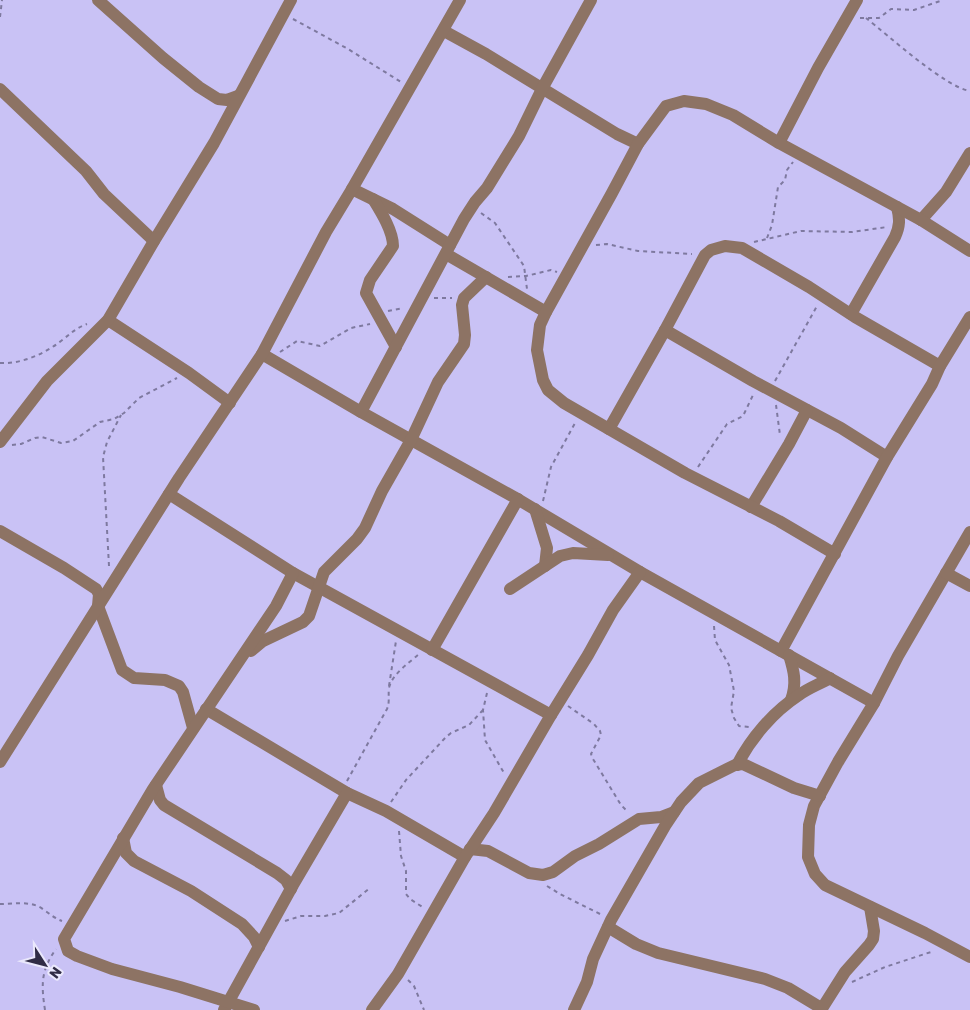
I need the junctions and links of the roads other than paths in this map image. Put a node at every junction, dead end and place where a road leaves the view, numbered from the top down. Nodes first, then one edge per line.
1 (291, 0) edge
2 (460, 0) edge
3 (591, 0) edge
4 (857, 0) edge
5 (101, 1) edge
6 (444, 31) junction
7 (542, 87) junction
8 (0, 89) edge
9 (238, 96) junction
10 (779, 143) junction
11 (638, 144) junction
12 (970, 153) edge
13 (352, 189) junction
14 (373, 199) junction
15 (897, 207) junction
16 (921, 220) junction
17 (154, 241) junction
18 (448, 250) junction
19 (970, 251) edge
20 (486, 277) junction
21 (546, 312) junction
22 (851, 314) junction
23 (970, 317) edge
24 (108, 320) junction
25 (665, 330) junction
26 (396, 347) junction
27 (266, 356) junction
28 (940, 366) junction
29 (230, 402) junction
30 (807, 410) junction
31 (361, 412) junction
32 (609, 429) junction
33 (411, 440) junction
34 (4, 443) edge
35 (887, 457) junction
36 (168, 494) junction
37 (518, 500) junction
38 (751, 507) junction
39 (538, 511) junction
40 (0, 531) edge
41 (970, 532) edge
42 (834, 554) junction
43 (611, 555) junction
44 (545, 566) junction
45 (640, 572) junction
46 (293, 573) junction
47 (946, 573) junction
48 (970, 586) edge
49 (318, 587) junction
50 (510, 589) dead end
51 (98, 606) junction
52 (430, 648) junction
53 (785, 653) junction
54 (238, 663) junction
55 (830, 678) junction
56 (791, 700) junction
57 (874, 703) junction
58 (206, 710) junction
59 (551, 715) junction
60 (193, 728) junction
61 (0, 762) edge
62 (737, 765) junction
63 (156, 785) junction
64 (345, 792) junction
65 (820, 796) junction
66 (674, 812) junction
67 (123, 838) junction
68 (467, 853) junction
69 (291, 889) junction
70 (870, 907) junction
71 (609, 923) junction
72 (259, 947) junction
73 (970, 957) edge
74 (226, 1006) edge
75 (821, 1009) edge
76 (254, 1010) edge
77 (372, 1010) edge
78 (574, 1010) edge

1 - 9 street
2 - 6 street
3 - 7 street
4 - 10 street
5 - 9 street
6 - 7 street
6 - 13 street
7 - 11 street
7 - 18 street
8 - 17 street
9 - 17 street
10 - 11 street
10 - 15 street
11 - 21 street
12 - 16 street
13 - 14 street
13 - 27 street
14 - 18 street
14 - 26 street
15 - 16 street
15 - 22 street
16 - 19 street
17 - 24 street
18 - 20 street
18 - 26 street
20 - 21 street
20 - 33 street
21 - 32 street
22 - 25 street
22 - 28 street
23 - 28 street
24 - 29 street
24 - 34 street
25 - 30 street
25 - 32 street
26 - 31 street
27 - 29 street
27 - 31 street
28 - 35 street
29 - 36 street
30 - 35 street
30 - 38 street
31 - 33 street
32 - 38 street
33 - 37 street
33 - 49 street
35 - 42 street
36 - 46 street
36 - 51 street
37 - 39 street
37 - 52 street
38 - 42 street
39 - 43 street
39 - 44 street
40 - 51 street
41 - 47 street
42 - 53 street
43 - 44 street
43 - 45 street
44 - 50 street
45 - 53 street
45 - 59 street
46 - 49 street
46 - 54 street
47 - 48 street
47 - 57 street
49 - 52 street
49 - 54 street
51 - 60 street
51 - 61 street
52 - 59 street
53 - 55 street
53 - 56 street
54 - 58 street
55 - 56 street
55 - 57 street
56 - 62 street
57 - 65 street
58 - 60 street
58 - 64 street
59 - 68 street
60 - 63 street
62 - 65 street
62 - 66 street
63 - 67 street
63 - 69 street
64 - 68 street
64 - 69 street
65 - 70 street
66 - 68 street
66 - 71 street
67 - 72 street
67 - 74 street
68 - 77 street
69 - 72 street
70 - 73 street
70 - 75 street
71 - 75 street
71 - 78 street
72 - 74 street
74 - 76 street

